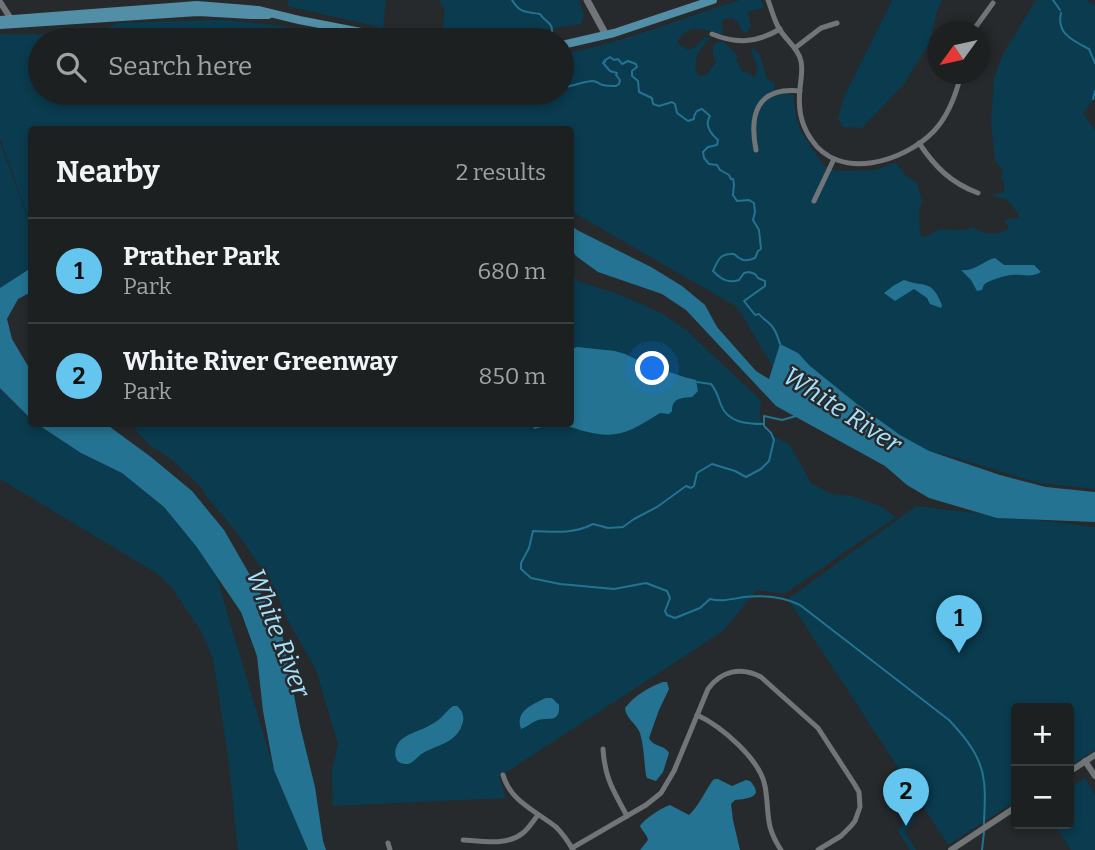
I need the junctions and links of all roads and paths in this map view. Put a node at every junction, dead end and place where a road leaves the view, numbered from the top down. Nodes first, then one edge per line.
1 (587, 0) edge
2 (713, 0) edge
3 (768, 0) edge
4 (0, 2) edge
5 (197, 2) edge
6 (993, 3) dead end
7 (274, 15) junction
8 (12, 19) junction
9 (979, 21) edge
10 (0, 23) edge
11 (837, 23) dead end
12 (341, 28) edge
13 (779, 29) junction
14 (712, 34) dead end
15 (606, 35) junction
16 (574, 42) edge
17 (795, 48) junction
18 (958, 84) edge
19 (800, 91) junction
20 (919, 144) junction
21 (757, 150) dead end
22 (834, 159) junction
23 (978, 193) dead end
24 (814, 201) dead end
25 (697, 715) junction
26 (603, 749) dead end
27 (1095, 755) edge
28 (1085, 761) junction
29 (1074, 769) edge
30 (503, 775) dead end
31 (1095, 776) edge
32 (1011, 810) edge
33 (538, 815) junction
34 (627, 816) junction
35 (463, 840) dead end
36 (573, 849) edge
37 (781, 850) edge
38 (818, 850) edge
39 (950, 850) edge

1 - 15 main road
2 - 15 main road
3 - 13 street
4 - 8 street
5 - 7 main road
5 - 8 main road
6 - 9 street
7 - 10 main road
7 - 12 main road
8 - 10 main road
11 - 17 street
13 - 14 street
13 - 17 street
15 - 16 main road
17 - 19 street
18 - 20 street
19 - 21 street
19 - 22 street
20 - 22 street
20 - 23 street
22 - 24 street
25 - 34 street
25 - 37 street
25 - 38 street
26 - 34 street
27 - 28 street
28 - 29 street
28 - 31 street
30 - 33 street
32 - 39 street
33 - 35 street
33 - 36 street
34 - 36 street

